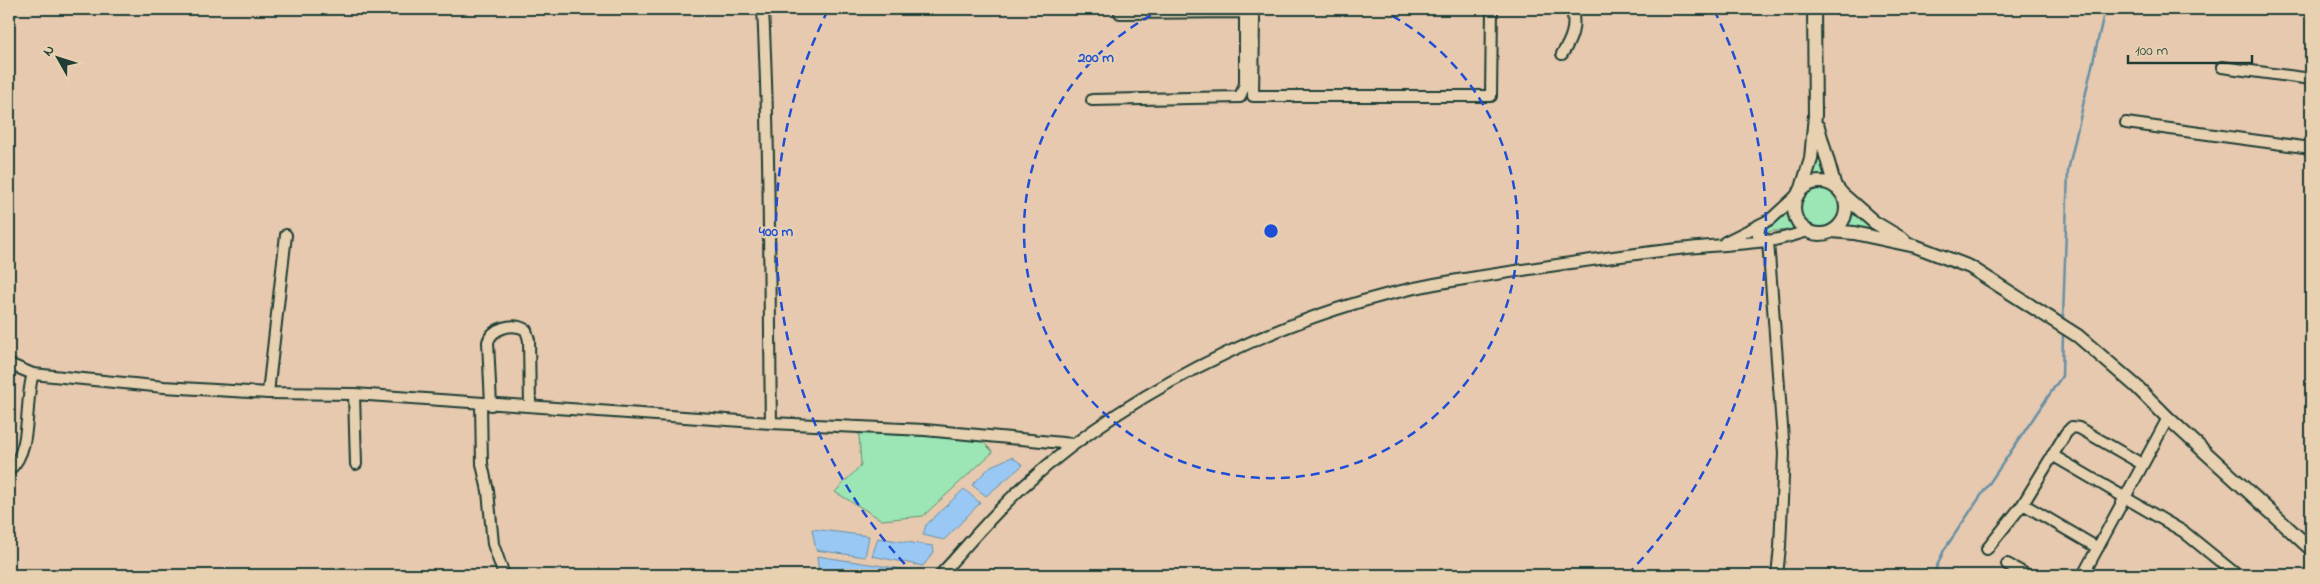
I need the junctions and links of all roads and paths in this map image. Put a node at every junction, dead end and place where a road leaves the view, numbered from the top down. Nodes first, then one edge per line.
1 (763, 9) edge
2 (1492, 9) edge
3 (1572, 9) edge
4 (1814, 9) edge
5 (1120, 13) dead end
6 (1248, 13) edge
7 (1562, 54) dead end
8 (2222, 67) dead end
9 (2311, 79) edge
10 (1092, 100) dead end
11 (1815, 115) junction
12 (2126, 123) dead end
13 (2311, 148) edge
14 (1838, 190) junction
15 (1799, 192) junction
16 (1760, 225) junction
17 (1808, 231) junction
18 (1832, 231) junction
19 (286, 235) dead end
20 (1768, 241) junction
21 (1720, 244) junction
22 (1915, 246) junction
23 (9, 364) edge
24 (33, 374) junction
25 (268, 392) junction
26 (354, 394) junction
27 (486, 404) junction
28 (530, 406) junction
29 (2168, 418) junction
30 (771, 423) junction
31 (1074, 444) junction
32 (2052, 455) junction
33 (356, 464) dead end
34 (2142, 464) junction
35 (9, 470) edge
36 (2126, 496) junction
37 (2023, 504) junction
38 (2098, 548) junction
39 (1987, 549) dead end
40 (2311, 549) edge
41 (2007, 564) dead end
42 (504, 575) edge
43 (940, 575) edge
44 (1777, 575) edge
45 (2027, 575) edge
46 (2083, 575) edge
47 (2237, 575) edge

1 - 30 street
2 - 6 street
3 - 7 street
4 - 11 main road
5 - 6 street
6 - 10 street
8 - 9 street
11 - 14 main road
11 - 15 main road
12 - 13 street
14 - 15 main road
14 - 18 main road
14 - 22 main road
15 - 16 street
15 - 17 main road
16 - 20 street
16 - 21 street
17 - 18 main road
17 - 20 street
18 - 22 main road
19 - 25 street
20 - 21 street
20 - 44 street
21 - 31 street
22 - 29 main road
23 - 24 street
24 - 25 street
24 - 35 street
25 - 26 street
26 - 27 street
26 - 33 street
27 - 28 street
27 - 28 street
27 - 42 street
28 - 30 street
29 - 34 street
29 - 40 main road
30 - 31 street
31 - 43 street
32 - 34 street
32 - 36 street
32 - 37 street
34 - 36 street
36 - 38 street
36 - 47 street
37 - 38 street
37 - 39 street
38 - 46 street
41 - 45 street

